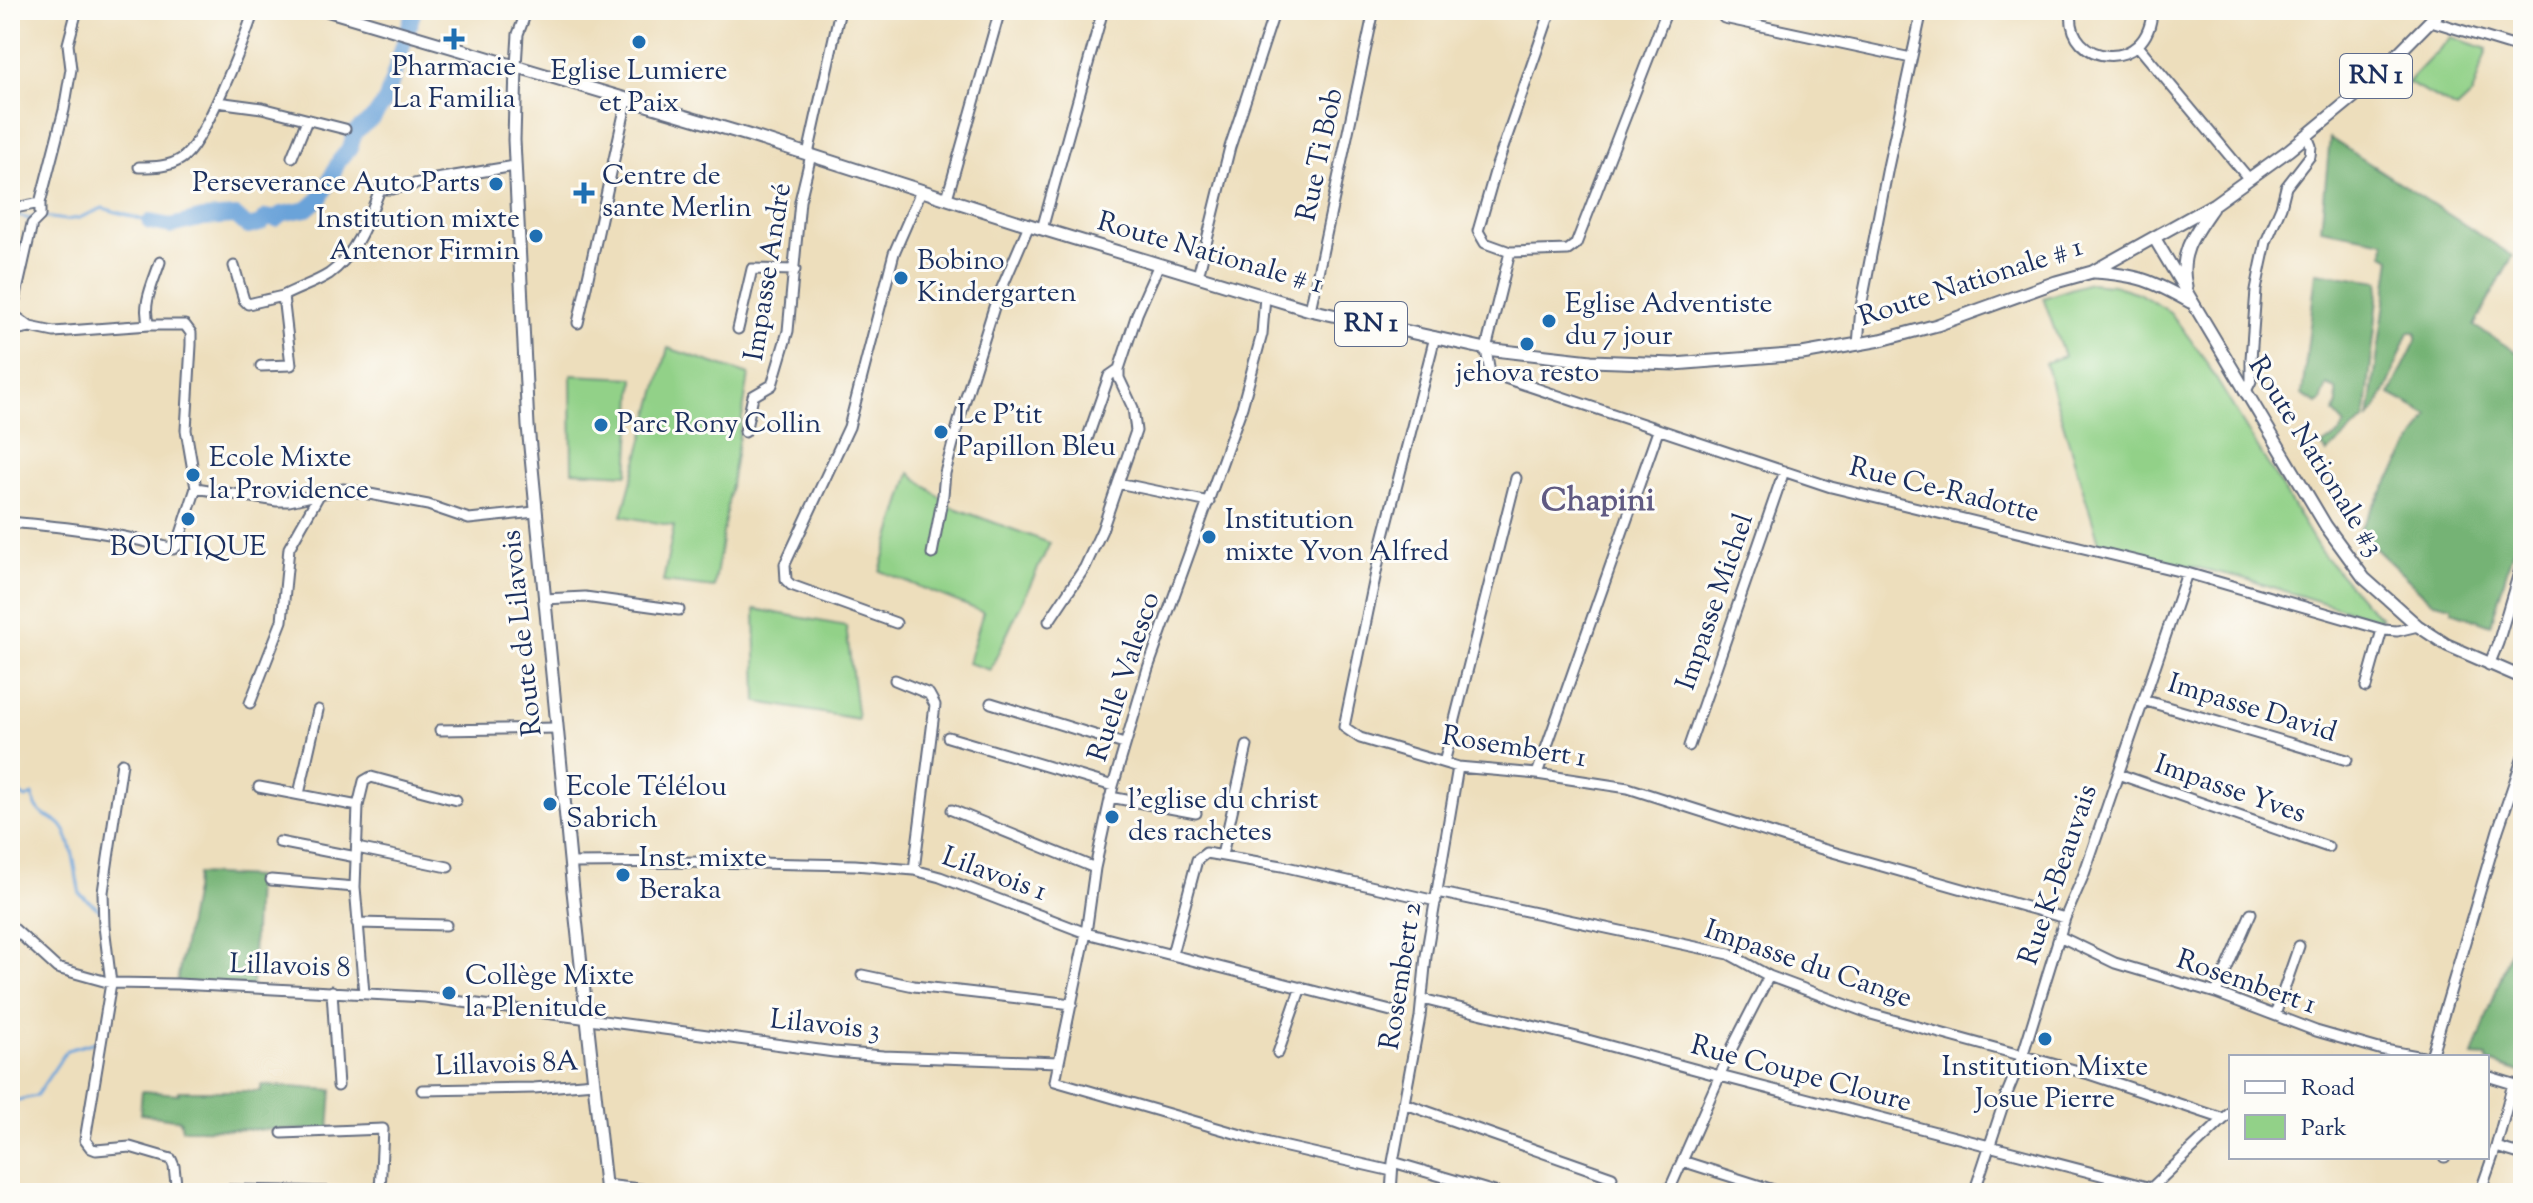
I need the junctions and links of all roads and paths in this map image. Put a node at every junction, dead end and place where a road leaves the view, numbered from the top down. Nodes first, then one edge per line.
1 (77, 10) edge
2 (254, 10) edge
3 (326, 10) edge
4 (527, 10) edge
5 (840, 10) edge
6 (1000, 10) edge
7 (1103, 10) edge
8 (1275, 10) edge
9 (1374, 10) edge
10 (1551, 10) edge
11 (1667, 10) edge
12 (1922, 10) edge
13 (2072, 10) edge
14 (2152, 10) edge
15 (2441, 10) edge
16 (1724, 18) dead end
17 (2431, 21) junction
18 (2138, 46) junction
19 (2523, 49) edge
20 (1911, 58) junction
21 (516, 66) junction
22 (627, 100) junction
23 (217, 102) junction
24 (307, 120) junction
25 (345, 129) dead end
26 (2307, 136) junction
27 (810, 154) junction
28 (292, 157) dead end
29 (515, 166) junction
30 (139, 167) dead end
31 (2249, 179) junction
32 (921, 191) junction
33 (947, 198) junction
34 (40, 203) junction
35 (2214, 204) junction
36 (15, 208) dead end
37 (1029, 225) junction
38 (1042, 229) junction
39 (2155, 239) junction
40 (1510, 252) junction
41 (160, 262) dead end
42 (1159, 264) junction
43 (234, 266) dead end
44 (795, 270) junction
45 (2092, 272) junction
46 (1198, 276) junction
47 (283, 296) junction
48 (1265, 296) junction
49 (2190, 302) junction
50 (1310, 310) junction
51 (15, 316) junction
52 (578, 323) dead end
53 (149, 325) junction
54 (30, 327) junction
55 (10, 329) edge
56 (738, 329) dead end
57 (1435, 337) junction
58 (1858, 345) junction
59 (1486, 349) junction
60 (261, 366) dead end
61 (1119, 369) junction
62 (2245, 393) junction
63 (1658, 431) junction
64 (745, 432) dead end
65 (1084, 448) dead end
66 (1784, 471) junction
67 (1516, 478) dead end
68 (1118, 483) junction
69 (196, 488) junction
70 (319, 495) junction
71 (1209, 502) junction
72 (535, 512) junction
73 (10, 522) edge
74 (932, 554) dead end
75 (2523, 559) edge
76 (2184, 581) junction
77 (544, 599) junction
78 (679, 610) dead end
79 (1049, 621) dead end
80 (896, 623) dead end
81 (2418, 626) junction
82 (2382, 630) junction
83 (2489, 665) junction
84 (2523, 678) edge
85 (895, 680) dead end
86 (2366, 687) dead end
87 (2143, 700) junction
88 (250, 703) dead end
89 (991, 703) dead end
90 (318, 710) dead end
91 (557, 728) junction
92 (440, 730) dead end
93 (948, 737) dead end
94 (1124, 744) junction
95 (1247, 746) dead end
96 (1689, 746) dead end
97 (2523, 757) edge
98 (2347, 760) dead end
99 (122, 763) dead end
100 (1444, 763) junction
101 (1458, 767) junction
102 (1537, 774) junction
103 (2118, 774) junction
104 (1113, 786) junction
105 (259, 787) dead end
106 (299, 794) junction
107 (1110, 797) junction
108 (456, 800) dead end
109 (358, 806) junction
110 (952, 810) dead end
111 (1196, 813) dead end
112 (279, 842) dead end
113 (12, 845) edge
114 (2328, 847) dead end
115 (356, 852) junction
116 (1222, 855) junction
117 (10, 857) edge
118 (570, 863) junction
119 (448, 867) dead end
120 (1095, 868) junction
121 (914, 870) junction
122 (271, 880) dead end
123 (355, 887) junction
124 (1437, 896) junction
125 (2251, 913) dead end
126 (2065, 918) junction
127 (357, 923) junction
128 (10, 925) edge
129 (446, 925) dead end
130 (1086, 933) junction
131 (2059, 936) junction
132 (2299, 946) dead end
133 (1172, 954) junction
134 (862, 975) dead end
135 (1769, 976) junction
136 (111, 983) junction
137 (1301, 987) junction
138 (332, 991) junction
139 (364, 993) junction
140 (2216, 993) junction
141 (1422, 999) junction
142 (1072, 1004) junction
143 (1391, 1011) dead end
144 (2275, 1015) junction
145 (586, 1018) junction
146 (1278, 1053) dead end
147 (2414, 1055) edge
148 (2432, 1055) edge
149 (2022, 1057) junction
150 (1059, 1062) junction
151 (1720, 1076) junction
152 (2489, 1077) edge
153 (594, 1083) junction
154 (2518, 1085) edge
155 (338, 1086) dead end
156 (422, 1090) dead end
157 (1403, 1103) junction
158 (2228, 1116) edge
159 (282, 1133) dead end
160 (1989, 1147) junction
161 (2496, 1147) junction
162 (2523, 1155) edge
163 (1682, 1161) junction
164 (1392, 1167) junction
165 (1612, 1177) dead end
166 (606, 1189) edge
167 (2149, 1190) edge
168 (177, 1191) edge
169 (380, 1192) edge
170 (396, 1193) edge
171 (673, 1193) edge
172 (1391, 1193) edge
173 (1498, 1193) edge
174 (1668, 1193) edge
175 (1783, 1193) edge
176 (1974, 1193) edge
177 (2170, 1193) edge
178 (2480, 1193) edge

1 - 34 street
2 - 23 street
3 - 21 main road, Route Nationale # 1 / RN 1
4 - 21 street
5 - 27 street, Impasse André
6 - 33 street
7 - 38 street
8 - 46 street
9 - 50 street, Rue Ti Bob
10 - 40 street
11 - 40 street
12 - 20 street
13 - 18 street
14 - 18 street
15 - 17 main road, Route Nationale # 1 / RN 1
16 - 20 street
17 - 19 street
17 - 26 main road, Route Nationale # 1 / RN 1
18 - 31 street
20 - 58 street
21 - 22 main road, Route Nationale # 1 / RN 1
21 - 29 main road, Route de Lilavois
22 - 27 main road, Route Nationale # 1 / RN 1
22 - 52 street
23 - 24 street
23 - 30 street
24 - 25 street
24 - 28 street
26 - 31 main road, Route Nationale # 1 / RN 1
26 - 62 street
27 - 32 main road, Route Nationale # 1 / RN 1
27 - 44 street, Impasse André
29 - 47 street
29 - 72 main road, Route de Lilavois
31 - 35 main road, Route Nationale # 1 / RN 1
32 - 33 main road, Route Nationale # 1 / RN 1
32 - 80 street
33 - 37 main road, Route Nationale # 1 / RN 1
34 - 36 street
34 - 51 street
35 - 39 main road, Route Nationale # 1 / RN 1
35 - 49 main road
37 - 38 main road, Route Nationale # 1 / RN 1
37 - 74 street
38 - 42 main road, Route Nationale # 1 / RN 1
39 - 45 main road, Route Nationale # 1 / RN 1
39 - 49 main road, Route Nationale #3
40 - 59 street
41 - 53 street
42 - 46 main road, Route Nationale # 1 / RN 1
42 - 61 street
43 - 47 street
44 - 56 street
44 - 64 street, Impasse André
45 - 49 main road
45 - 58 main road, Route Nationale # 1 / RN 1
46 - 48 main road, Route Nationale # 1 / RN 1
47 - 60 street
48 - 50 main road, Route Nationale # 1 / RN 1
48 - 71 street, Ruelle Valesco
49 - 62 main road, Route Nationale #3
50 - 57 main road, Route Nationale # 1 / RN 1
51 - 54 street
51 - 55 street
53 - 54 street
53 - 69 street
54 - 55 street
57 - 59 main road, Route Nationale # 1 / RN 1
57 - 100 street, Rosembert 1
58 - 59 main road, Route Nationale # 1 / RN 1
59 - 63 street, Rue Ce-Radotte
61 - 65 street
61 - 68 street
62 - 81 main road, Route Nationale #3
63 - 66 street, Rue Ce-Radotte
63 - 102 street
66 - 76 street, Rue Ce-Radotte
66 - 96 street, Impasse Michel
67 - 100 street
68 - 71 street
68 - 79 street
69 - 70 street
69 - 73 street
70 - 72 street
70 - 88 street
71 - 94 street, Ruelle Valesco
72 - 77 main road, Route de Lilavois
75 - 83 street
76 - 82 street, Rue Ce-Radotte
76 - 87 street, Rue K-Beauvais
77 - 78 street
77 - 91 main road, Route de Lilavois
81 - 82 street, Rue Ce-Radotte
81 - 83 main road, Route Nationale #3
82 - 86 street
83 - 84 main road, Route Nationale #3
85 - 121 street
87 - 98 street, Impasse David
87 - 103 street, Rue K-Beauvais
89 - 94 street
90 - 106 street
91 - 92 street
91 - 118 main road, Route de Lilavois
93 - 104 street
94 - 104 street, Ruelle Valesco
95 - 116 street
97 - 148 street
99 - 136 street
100 - 101 street, Rosembert 1
101 - 102 street, Rosembert 1
101 - 124 street, Rosembert 2
102 - 126 street, Rosembert 1
103 - 114 street, Impasse Yves
103 - 126 street, Rue K-Beauvais
104 - 107 street, Ruelle Valesco
105 - 106 street
106 - 109 street
107 - 111 street
107 - 120 street, Ruelle Valesco
108 - 109 street
109 - 115 street
110 - 120 street
112 - 115 street
113 - 117 street
115 - 119 street
115 - 123 street
116 - 124 street, Impasse du Cange
116 - 133 street
118 - 121 street, Lilavois 1
118 - 145 main road, Route de Lilavois
120 - 130 street, Ruelle Valesco
121 - 130 street, Lilavois 1
122 - 123 street
123 - 127 street
124 - 135 street, Impasse du Cange
124 - 141 street, Rosembert 2
125 - 140 street
126 - 131 street, Rue K-Beauvais
127 - 129 street
127 - 139 street
128 - 136 street, Lillavois 8
130 - 133 street, Lilavois 1
130 - 142 street, Ruelle Valesco
131 - 140 street, Rosembert 1
131 - 149 street, Rue K-Beauvais
132 - 144 street
133 - 137 street, Lilavois 1
134 - 142 street
135 - 149 street, Impasse du Cange
135 - 151 street
136 - 138 street, Lillavois 8
136 - 168 street
137 - 143 street, Lilavois 1
137 - 146 street
138 - 139 street, Lillavois 8
138 - 155 street
139 - 145 street, Lillavois 8
140 - 144 street, Rosembert 1
141 - 151 street, Rue Coupe Cloure
141 - 157 street, Rosembert 2
142 - 150 street, Ruelle Valesco
144 - 147 street, Rosembert 1
145 - 150 street, Lilavois 3
145 - 153 main road, Route de Lilavois
149 - 158 street, Impasse du Cange
149 - 160 street, Rue K-Beauvais
150 - 164 street, Ruelle Valesco
151 - 160 street, Rue Coupe Cloure
151 - 163 street
152 - 154 street
153 - 156 street, Lillavois 8A
153 - 166 main road, Route de Lilavois
154 - 161 street
157 - 164 street, Rosembert 2
157 - 165 street
158 - 167 street
159 - 169 street
160 - 167 street, Rue Coupe Cloure
160 - 176 street, Rue K-Beauvais
161 - 162 street
161 - 178 street
163 - 174 street
163 - 175 street
164 - 172 street, Rosembert 2
164 - 173 street
166 - 171 street
167 - 177 street, Rue Coupe Cloure
168 - 169 street
169 - 170 street

